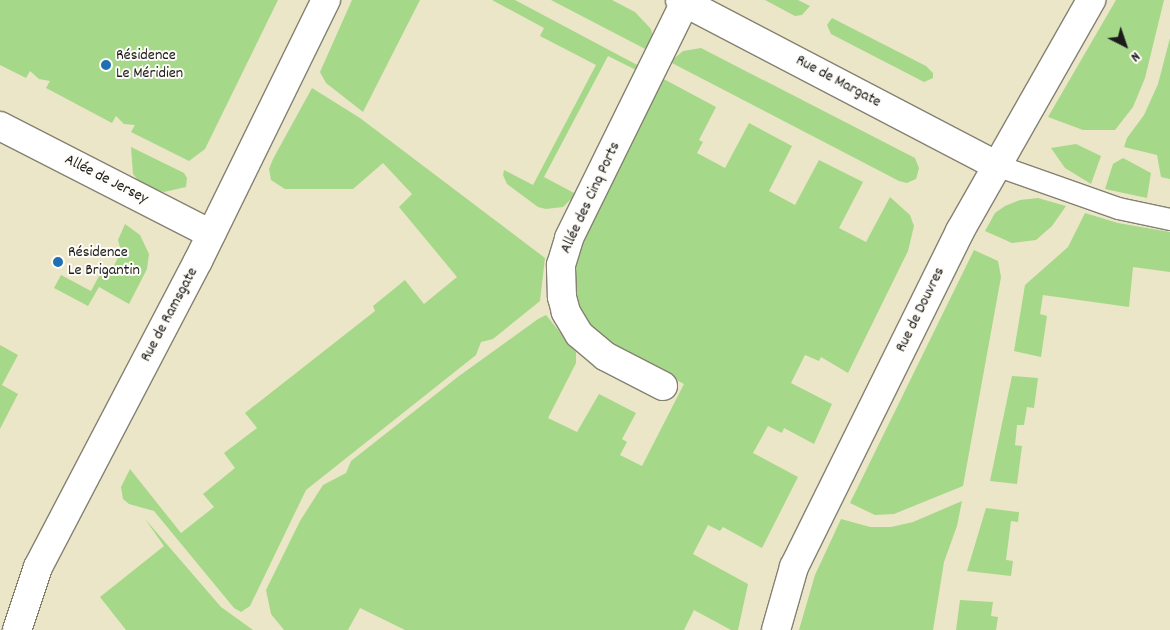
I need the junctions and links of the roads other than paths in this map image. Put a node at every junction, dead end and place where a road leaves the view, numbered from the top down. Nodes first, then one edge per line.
1 (326, 0) edge
2 (1090, 0) edge
3 (682, 1) edge
4 (0, 126) edge
5 (996, 165) junction
6 (1170, 219) edge
7 (211, 234) junction
8 (663, 386) dead end
9 (17, 630) edge
10 (776, 630) edge

1 - 7 street, Rue de Ramsgate
2 - 5 street, Rue de Douvres
3 - 5 street, Rue de Margate
3 - 8 street, Allée des Cinq Ports
4 - 7 street, Allée de Jersey
5 - 6 lane
5 - 10 street, Rue de Douvres
7 - 9 street, Rue de Ramsgate

